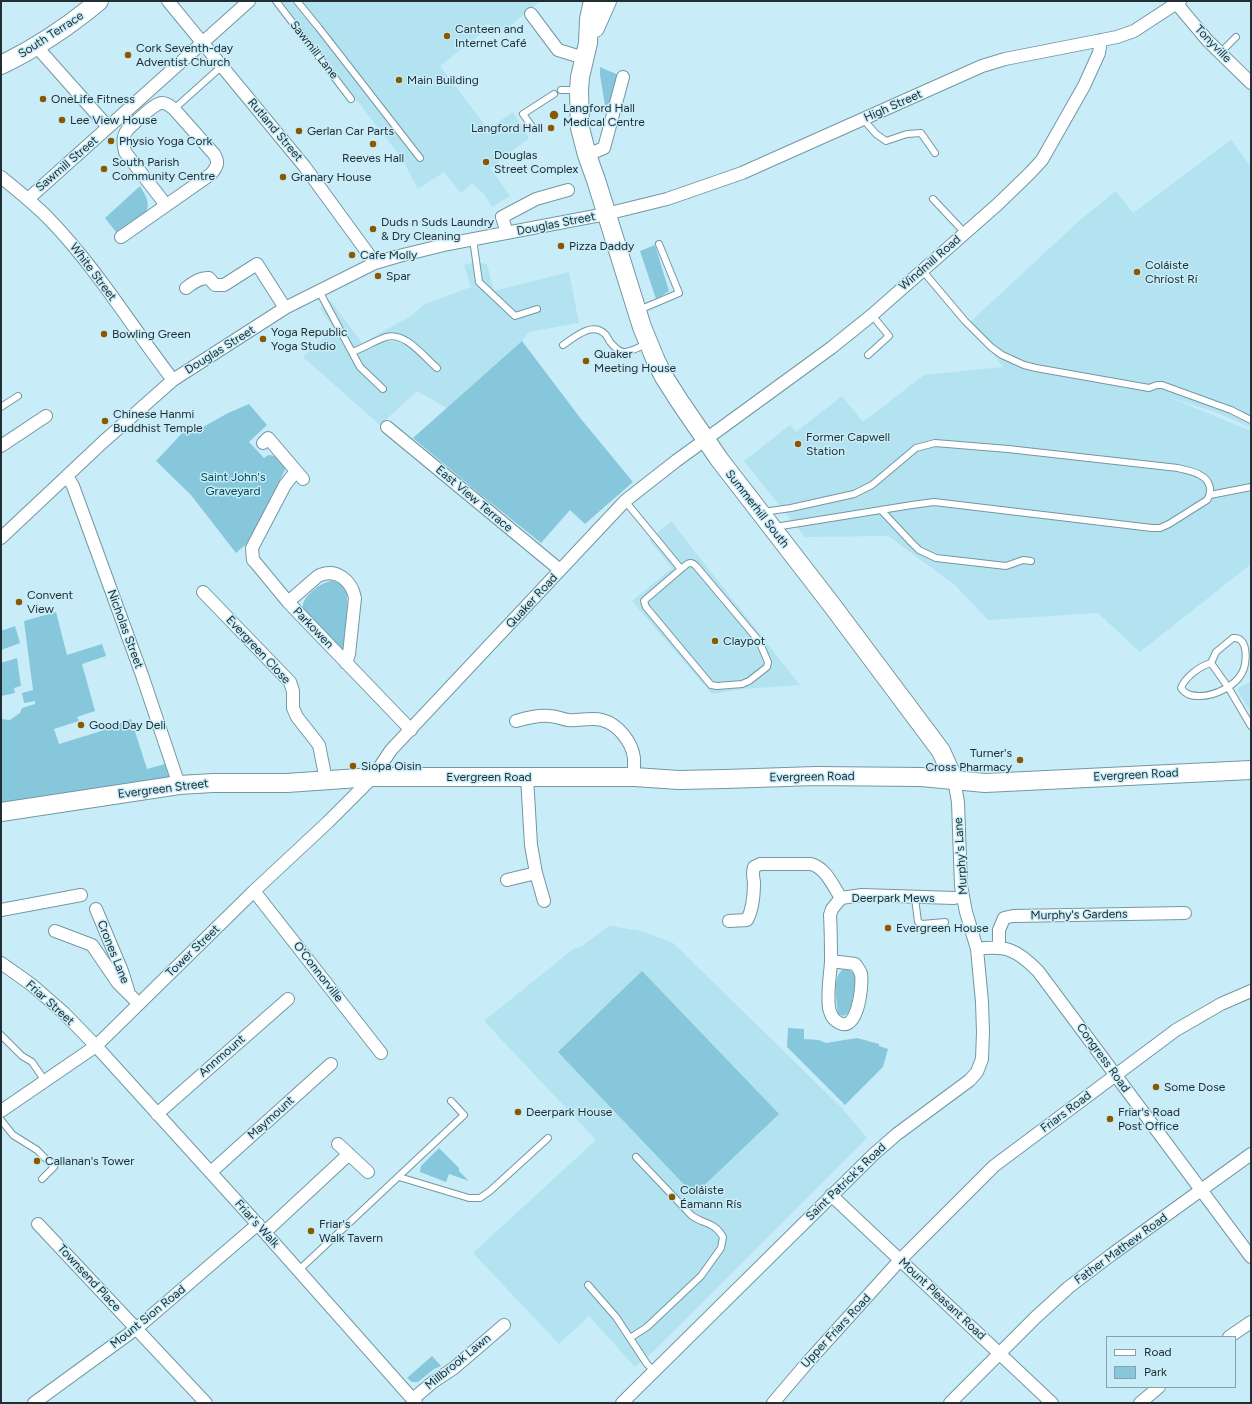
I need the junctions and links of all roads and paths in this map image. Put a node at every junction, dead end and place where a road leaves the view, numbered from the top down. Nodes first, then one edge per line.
1 (99, 1) edge
2 (168, 1) edge
3 (249, 1) edge
4 (276, 1) edge
5 (297, 1) edge
6 (593, 1) edge
7 (607, 1) edge
8 (1178, 2) edge
9 (531, 14) dead end
10 (1236, 37) dead end
11 (1101, 40) junction
12 (202, 43) junction
13 (586, 50) junction
14 (41, 52) junction
15 (1220, 53) junction
16 (1, 65) edge
17 (222, 66) junction
18 (623, 77) dead end
19 (1251, 83) edge
20 (561, 90) dead end
21 (578, 90) junction
22 (554, 94) dead end
23 (351, 99) dead end
24 (174, 109) junction
25 (864, 119) junction
26 (108, 127) junction
27 (533, 128) dead end
28 (935, 153) dead end
29 (587, 156) junction
30 (420, 158) dead end
31 (1, 176) edge
32 (568, 190) dead end
33 (28, 199) junction
34 (933, 199) dead end
35 (166, 205) junction
36 (606, 214) junction
37 (507, 233) junction
38 (965, 233) junction
39 (121, 237) dead end
40 (473, 239) junction
41 (659, 244) dead end
42 (375, 263) junction
43 (922, 270) junction
44 (186, 288) dead end
45 (319, 291) junction
46 (285, 308) junction
47 (537, 309) dead end
48 (637, 311) junction
49 (872, 315) junction
50 (648, 343) junction
51 (563, 345) dead end
52 (352, 352) junction
53 (868, 355) dead end
54 (437, 368) dead end
55 (173, 380) junction
56 (383, 389) dead end
57 (18, 396) dead end
58 (1, 407) edge
59 (46, 416) dead end
60 (1251, 420) edge
61 (387, 427) dead end
62 (705, 440) junction
63 (263, 443) dead end
64 (1, 446) edge
65 (67, 476) junction
66 (1251, 487) edge
67 (1210, 495) junction
68 (625, 501) junction
69 (881, 510) junction
70 (759, 512) junction
71 (771, 528) junction
72 (1, 538) edge
73 (1031, 561) dead end
74 (681, 568) junction
75 (560, 570) junction
76 (203, 592) dead end
77 (288, 602) junction
78 (346, 663) junction
79 (1211, 663) junction
80 (1228, 687) junction
81 (516, 721) dead end
82 (1251, 726) edge
83 (411, 730) junction
84 (1251, 770) edge
85 (373, 777) junction
86 (527, 777) junction
87 (634, 777) junction
88 (326, 780) junction
89 (954, 780) junction
90 (179, 785) junction
91 (1, 812) edge
92 (536, 873) junction
93 (507, 880) dead end
94 (254, 891) junction
95 (81, 895) dead end
96 (963, 896) junction
97 (841, 898) junction
98 (915, 898) junction
99 (544, 902) dead end
100 (96, 909) dead end
101 (1, 910) edge
102 (1185, 913) dead end
103 (729, 921) dead end
104 (944, 922) dead end
105 (55, 931) dead end
106 (972, 931) joint
107 (999, 948) junction
108 (977, 950) junction
109 (831, 961) junction
110 (1, 963) edge
111 (1251, 991) edge
112 (130, 995) junction
113 (288, 999) dead end
114 (139, 1004) junction
115 (1, 1035) edge
116 (96, 1046) junction
117 (381, 1053) dead end
118 (331, 1064) dead end
119 (1115, 1075) junction
120 (45, 1081) junction
121 (452, 1101) dead end
122 (1, 1110) edge
123 (157, 1114) junction
124 (1, 1120) edge
125 (548, 1138) dead end
126 (338, 1144) dead end
127 (349, 1154) junction
128 (1251, 1154) edge
129 (636, 1157) dead end
130 (211, 1172) junction
131 (368, 1172) dead end
132 (399, 1177) junction
133 (42, 1180) dead end
134 (1201, 1190) junction
135 (831, 1195) junction
136 (38, 1224) dead end
137 (261, 1228) junction
138 (1251, 1257) edge
139 (900, 1260) junction
140 (299, 1270) junction
141 (588, 1285) dead end
142 (1251, 1322) edge
143 (504, 1325) dead end
144 (136, 1328) junction
145 (1230, 1336) edge
146 (630, 1338) junction
147 (999, 1353) junction
148 (654, 1371) junction
149 (1158, 1388) edge
150 (414, 1401) edge
151 (34, 1403) edge
152 (206, 1403) edge
153 (622, 1403) edge
154 (773, 1403) edge
155 (950, 1403) edge
156 (1052, 1403) edge
157 (1140, 1403) edge

1 - 14 main road, South Terrace
2 - 12 street, Rutland Street
3 - 12 street, Sawmill Street
4 - 23 lane, Sawmill Lane
5 - 30 lane
6 - 13 main road
7 - 13 main road
8 - 11 street, High Street
8 - 15 street, Tonyville
9 - 13 street
10 - 15 lane
11 - 25 street, High Street
11 - 38 street, Windmill Road
12 - 17 street, Rutland Street
12 - 26 street, Sawmill Street
13 - 21 main road, Summerhill South
14 - 16 main road, South Terrace
14 - 26 street
15 - 19 street, Tonyville
17 - 24 lane
17 - 42 street, Rutland Street
18 - 29 street
20 - 21 lane
21 - 29 main road, Summerhill South
22 - 27 lane
24 - 35 street
24 - 35 street
25 - 28 lane
25 - 36 street, High Street
26 - 33 street, Sawmill Street
29 - 36 main road, Summerhill South
31 - 33 street, White Street
32 - 37 street, Douglas Street
33 - 55 street, White Street
34 - 38 lane
35 - 39 street
36 - 37 street, Douglas Street
36 - 48 main road, Summerhill South
37 - 40 street, Douglas Street
38 - 43 street, Windmill Road
40 - 42 street, Douglas Street
40 - 47 lane
41 - 48 lane
42 - 45 street, Douglas Street
43 - 49 street, Windmill Road
43 - 60 lane
44 - 46 street
45 - 46 street, Douglas Street
45 - 52 lane
46 - 55 street, Douglas Street
48 - 50 main road, Summerhill South
49 - 53 lane
49 - 62 street, Windmill Road
50 - 51 lane
50 - 62 main road, Summerhill South
52 - 54 lane
52 - 56 lane
55 - 65 street, Douglas Street
57 - 58 lane
59 - 64 street
61 - 75 street, East View Terrace
62 - 68 street, Quaker Road
62 - 70 main road, Summerhill South
63 - 77 street
65 - 72 street, Douglas Street
65 - 90 street, Nicholas Street
66 - 67 lane
67 - 69 lane
67 - 70 lane
68 - 74 lane
68 - 75 street, Quaker Road
69 - 71 lane
69 - 73 lane
70 - 71 main road, Summerhill South
71 - 89 main road, Summerhill South
74 - 74 lane
75 - 83 street, Quaker Road
76 - 88 street, Evergreen Close
77 - 78 street, Parkowen
77 - 78 street, Parkowen
78 - 83 street, Parkowen
79 - 80 lane
79 - 80 lane
79 - 80 lane
80 - 82 lane
81 - 87 street
83 - 85 street, Quaker Road
84 - 89 main road, Evergreen Road
85 - 86 main road, Evergreen Road
85 - 88 main road, Evergreen Street
85 - 94 street, Tower Street
86 - 87 main road, Evergreen Road
86 - 92 street
87 - 89 main road, Evergreen Road
88 - 90 main road, Evergreen Street
89 - 96 street, Murphy's Lane
90 - 91 main road, Evergreen Street
92 - 93 street
92 - 99 street
94 - 114 street, Tower Street
94 - 117 street, O'Connorville
95 - 101 street
96 - 98 street, Deerpark Mews
96 - 106 street, Murphy's Lane
97 - 98 street, Deerpark Mews
97 - 103 street
97 - 109 street, Deerpark Mews
98 - 104 lane
100 - 112 street, Crones Lane
102 - 107 street, Murphy's Gardens
105 - 112 street
106 - 108 street, Saint Patrick's Road
107 - 108 street, Congress Road
107 - 119 street, Congress Road
108 - 135 street, Saint Patrick's Road
109 - 109 street, Deerpark Mews
110 - 116 street, Friar Street
111 - 119 street, Friars Road
112 - 114 street
113 - 123 street, Annmount
114 - 116 street, Tower Street
115 - 120 lane
116 - 120 street, Tower Street
116 - 123 street, Friar's Walk
118 - 130 street, Maymount
119 - 134 street, Congress Road
119 - 139 street, Friars Road
120 - 122 street, Tower Street
121 - 132 lane
123 - 130 street, Friar's Walk
124 - 133 lane
125 - 132 lane
126 - 127 street
127 - 131 street
127 - 137 street, Mount Sion Road
128 - 134 street, Father Mathew Road
129 - 146 lane
130 - 137 street, Friar's Walk
132 - 140 lane
134 - 138 street, Congress Road
134 - 147 street, Father Mathew Road
135 - 139 street, Mount Pleasant Road
135 - 148 street, Saint Patrick's Road
136 - 144 street, Townsend Place
137 - 140 street, Friar's Walk
137 - 144 street, Mount Sion Road
139 - 147 street, Mount Pleasant Road
139 - 154 street, Upper Friars Road
140 - 150 street, Friar's Walk
141 - 146 lane
142 - 145 street
143 - 150 street, Millbrook Lawn
144 - 151 street, Mount Sion Road
144 - 152 street, Townsend Place
146 - 148 lane
147 - 155 street, Father Mathew Road
147 - 156 street, Mount Pleasant Road
148 - 153 street, Saint Patrick's Road
149 - 157 street

